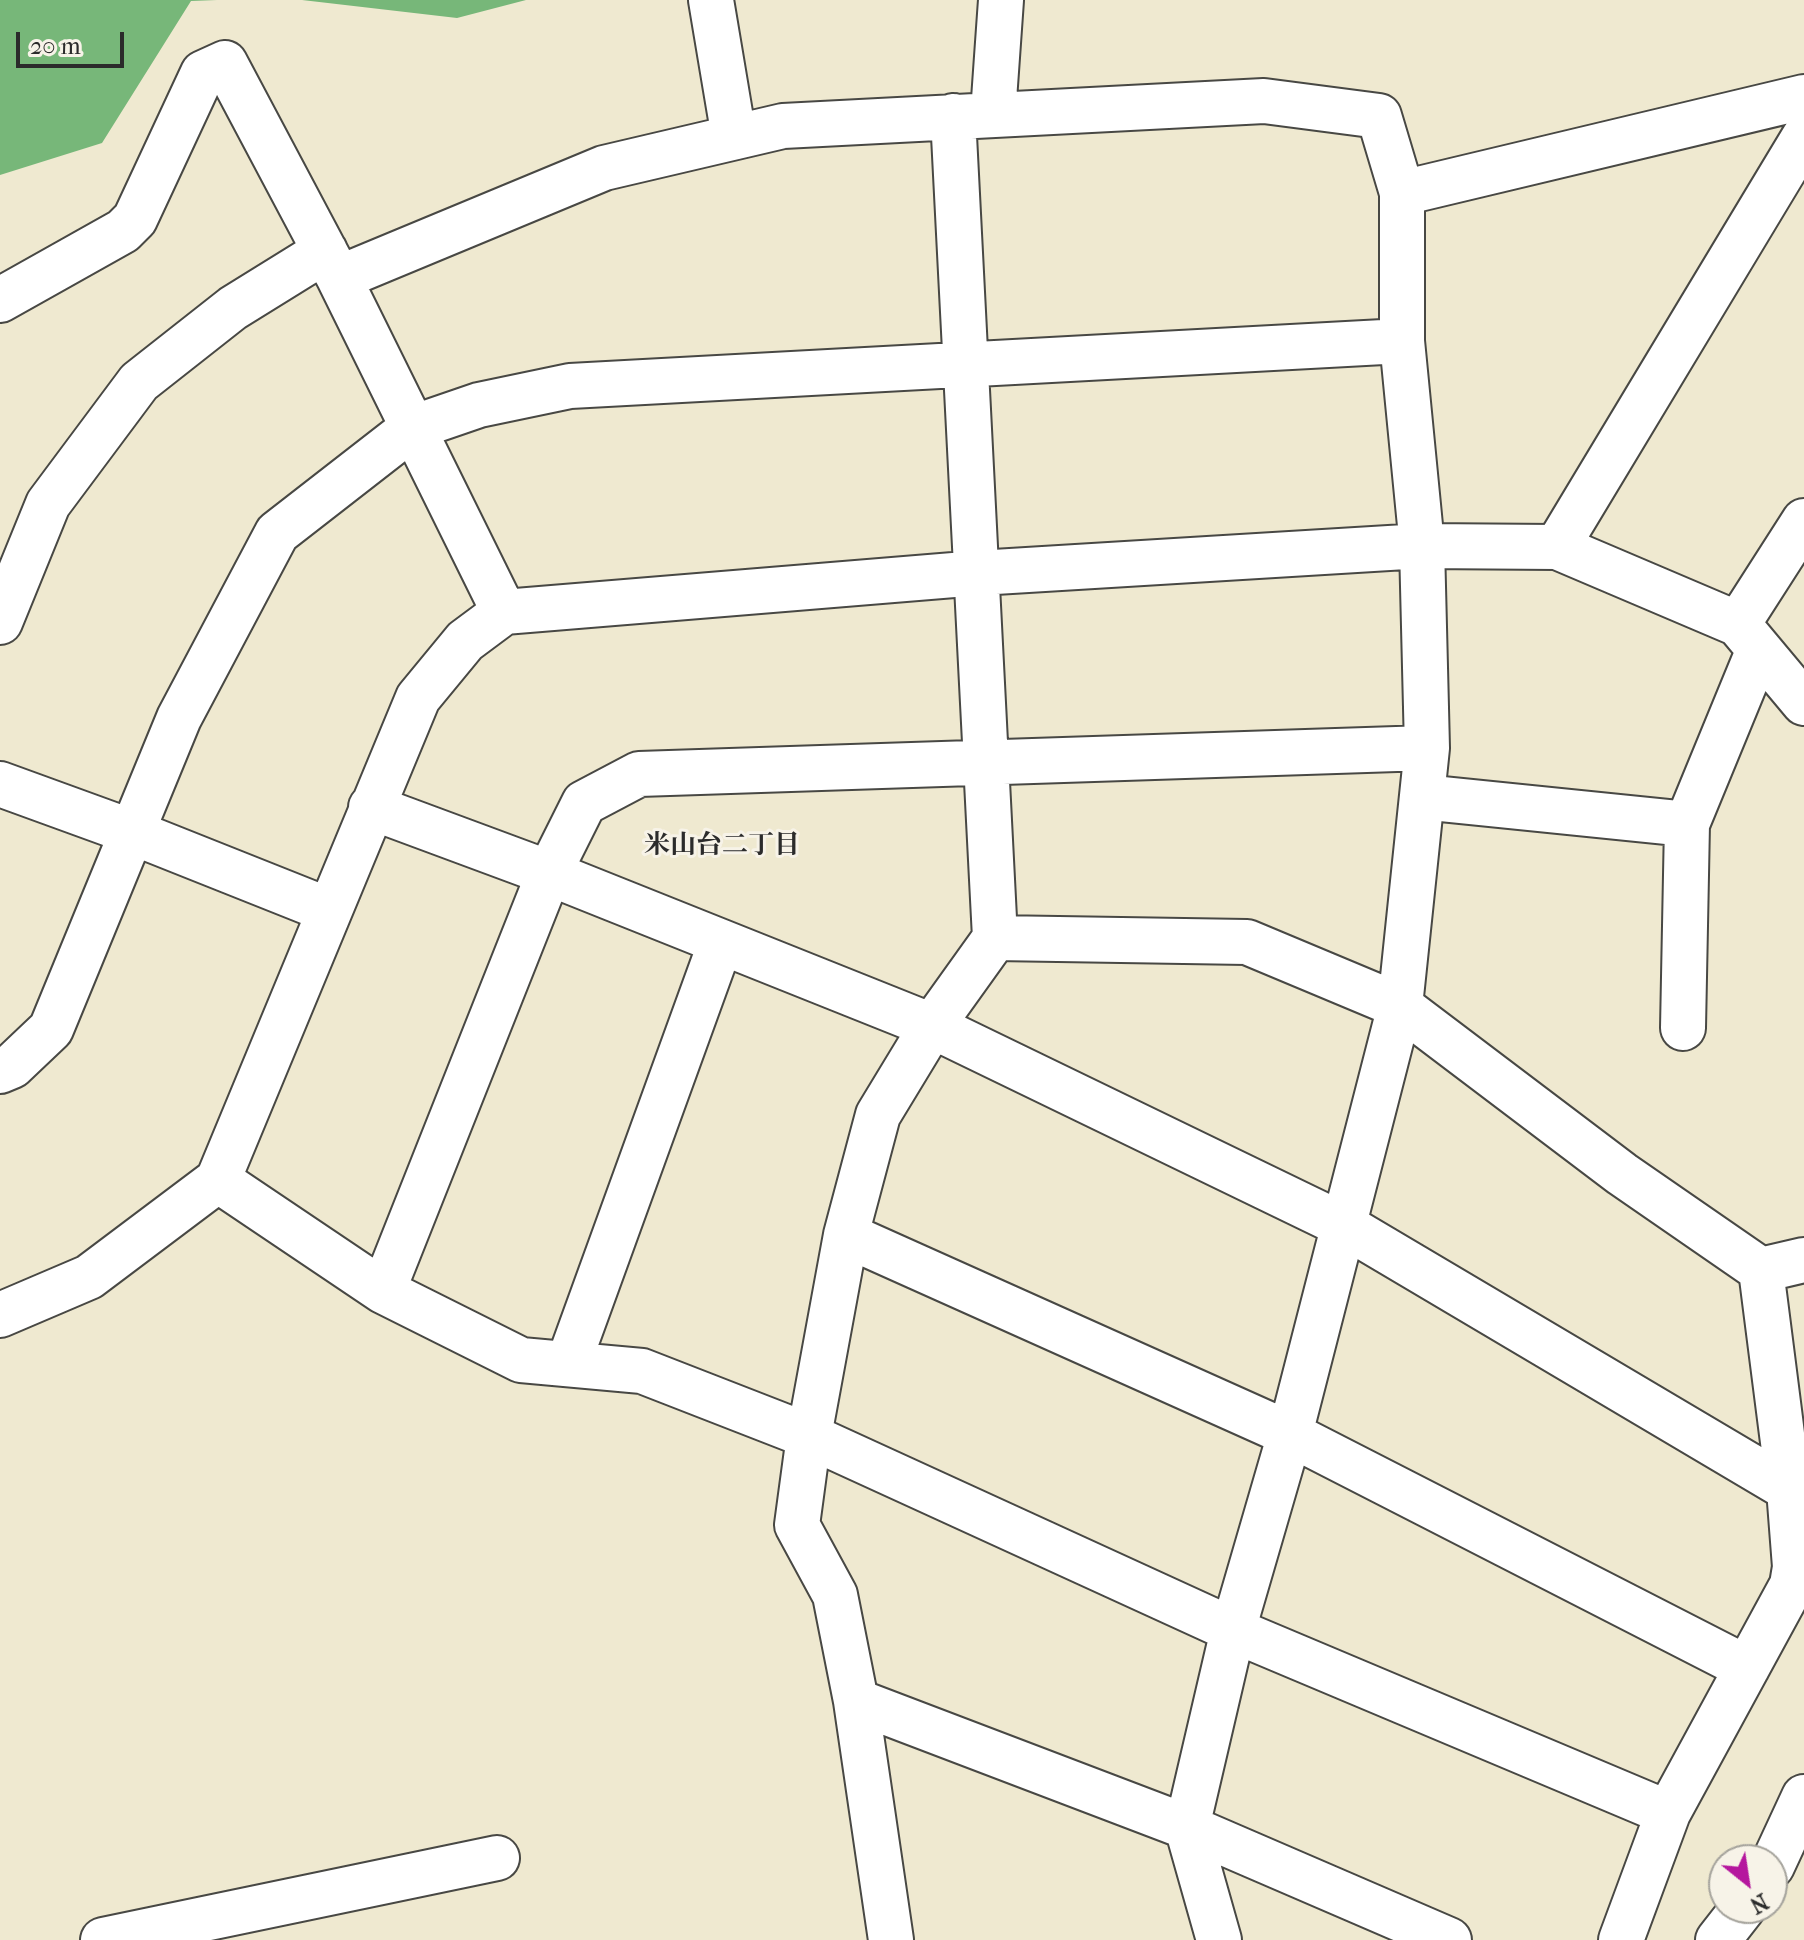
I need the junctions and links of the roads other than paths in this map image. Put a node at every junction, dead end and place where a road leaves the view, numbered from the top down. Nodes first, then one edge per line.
1 (711, 0) edge
2 (1001, 0) edge
3 (1804, 97) edge
4 (973, 115) junction
5 (734, 137) junction
6 (1804, 137) edge
7 (1402, 193) junction
8 (332, 264) junction
9 (0, 300) edge
10 (1402, 341) junction
11 (967, 364) junction
12 (412, 428) junction
13 (1804, 521) edge
14 (1422, 546) junction
15 (1557, 547) junction
16 (978, 573) junction
17 (504, 612) junction
18 (0, 622) edge
19 (1749, 636) junction
20 (1804, 703) edge
21 (1427, 748) junction
22 (986, 762) junction
23 (0, 784) edge
24 (1422, 797) junction
25 (371, 807) junction
26 (1687, 824) junction
27 (132, 832) junction
28 (549, 873) junction
29 (328, 910) junction
30 (995, 938) junction
31 (721, 942) junction
32 (1400, 1006) junction
33 (932, 1026) junction
34 (1683, 1028) dead end
35 (0, 1071) edge
36 (218, 1180) junction
37 (1345, 1226) junction
38 (846, 1235) junction
39 (1804, 1260) edge
40 (1761, 1270) junction
41 (383, 1291) junction
42 (0, 1315) edge
43 (568, 1364) junction
44 (1789, 1365) edge
45 (1290, 1434) junction
46 (809, 1436) junction
47 (1789, 1489) junction
48 (1233, 1630) junction
49 (1747, 1668) junction
50 (856, 1701) junction
51 (1804, 1797) edge
52 (1668, 1813) junction
53 (1187, 1827) junction
54 (1782, 1844) edge
55 (497, 1858) dead end
56 (1730, 1924) edge
57 (227, 1928) edge
58 (1406, 1931) edge
59 (103, 1940) edge
60 (891, 1940) edge
61 (1219, 1940) edge
62 (1449, 1940) edge
63 (1621, 1940) edge
64 (1718, 1940) edge

1 - 5 street
2 - 4 street
3 - 7 street
4 - 5 street
4 - 7 street
4 - 11 street
5 - 8 street
6 - 15 street
7 - 10 street
8 - 9 street
8 - 12 street
8 - 18 street
10 - 11 street
10 - 14 street
11 - 12 street
11 - 16 street
12 - 17 street
12 - 27 street
13 - 19 street
14 - 15 street
14 - 16 street
14 - 21 street
15 - 19 street
16 - 17 street
16 - 22 street
17 - 25 street
19 - 20 street
19 - 26 street
21 - 22 street
21 - 24 street
22 - 28 street
22 - 30 street
23 - 27 street
24 - 26 street
24 - 32 street
25 - 28 street
25 - 29 street
26 - 34 street
27 - 29 street
27 - 35 street
28 - 31 street
28 - 41 street
29 - 36 street
30 - 32 street
30 - 33 street
31 - 33 street
31 - 43 street
32 - 37 street
32 - 40 street
33 - 37 street
33 - 38 street
36 - 41 street
36 - 42 street
37 - 45 street
37 - 47 street
38 - 45 street
38 - 46 street
39 - 40 street
40 - 44 street
41 - 43 street
43 - 46 street
44 - 47 street
45 - 48 street
45 - 49 street
46 - 48 street
46 - 50 street
47 - 49 street
48 - 52 street
48 - 53 street
49 - 52 street
50 - 53 street
50 - 60 street
51 - 54 street
52 - 63 street
53 - 58 street
53 - 61 street
55 - 57 street
56 - 64 street
57 - 59 street
58 - 62 street

